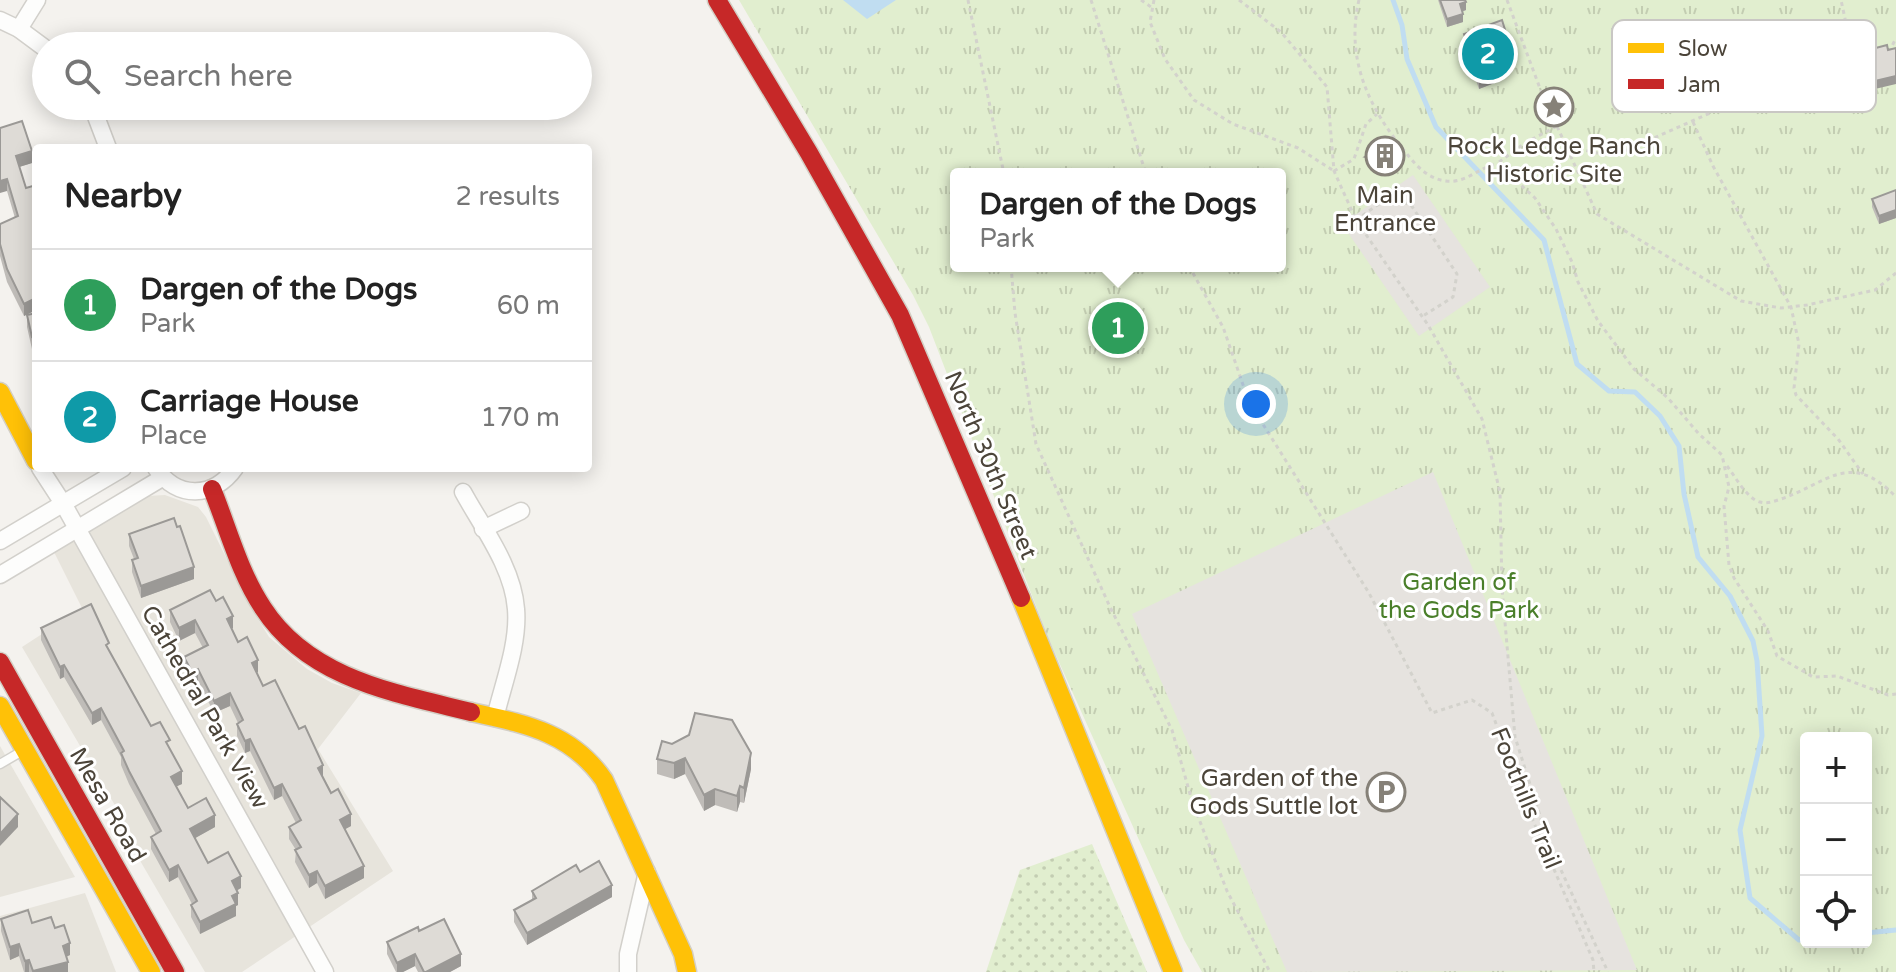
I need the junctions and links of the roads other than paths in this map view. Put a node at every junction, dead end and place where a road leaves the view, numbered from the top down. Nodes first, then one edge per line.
1 (37, 0) edge
2 (717, 0) edge
3 (0, 20) edge
4 (19, 29) junction
5 (32, 39) edge
6 (97, 120) edge
7 (106, 144) edge
8 (0, 392) edge
9 (32, 453) edge
10 (43, 472) edge
11 (117, 472) edge
12 (232, 472) edge
13 (159, 473) edge
14 (212, 489) junction
15 (463, 492) dead end
16 (64, 505) junction
17 (521, 511) dead end
18 (483, 529) junction
19 (77, 530) junction
20 (5, 538) edge
21 (27, 560) junction
22 (0, 575) edge
23 (0, 662) edge
24 (0, 706) edge
25 (495, 718) junction
26 (25, 750) junction
27 (0, 764) edge
28 (647, 872) junction
29 (151, 972) edge
30 (175, 972) edge
31 (325, 972) edge
32 (628, 972) edge
33 (687, 972) edge
34 (1173, 972) edge

1 - 4 street
2 - 34 main road, North 30th Street
3 - 4 street
4 - 5 street
6 - 7 street
8 - 9 main road
10 - 16 street, Cathedral Park View
11 - 16 street
12 - 14 street
13 - 14 street
13 - 19 street
14 - 25 main road
15 - 18 street
16 - 19 street, Cathedral Park View
16 - 20 street
17 - 18 street
18 - 25 street
19 - 21 street
19 - 31 street, Cathedral Park View
20 - 21 street
21 - 22 street
23 - 30 main road, Mesa Road
24 - 26 main road, Mesa Road
25 - 28 main road
26 - 27 lane
26 - 29 main road, Mesa Road
28 - 32 street
28 - 33 main road

